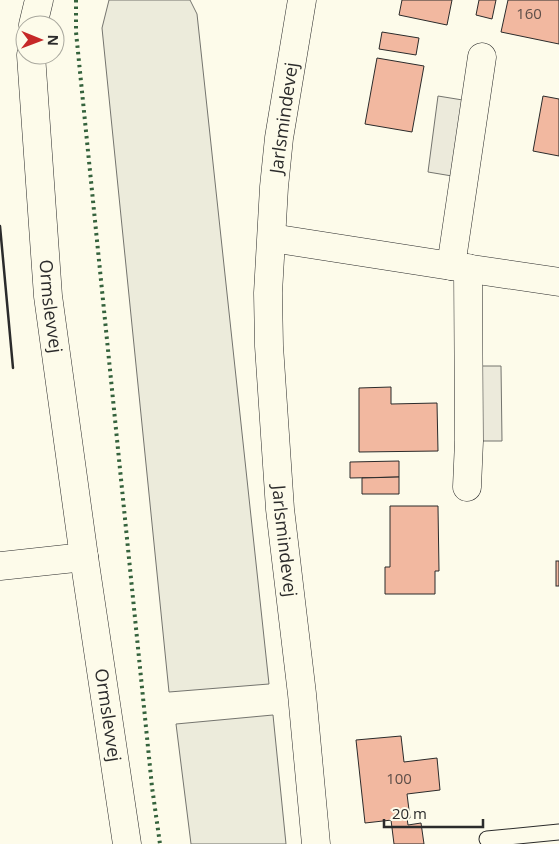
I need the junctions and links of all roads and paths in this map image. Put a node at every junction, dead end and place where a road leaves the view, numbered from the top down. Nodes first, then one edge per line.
1 (27, 0) edge
2 (39, 0) edge
3 (302, 0) edge
4 (30, 15) edge
5 (35, 15) edge
6 (482, 57) dead end
7 (31, 65) edge
8 (272, 238) junction
9 (460, 267) junction
10 (559, 282) edge
11 (467, 487) dead end
12 (84, 557) junction
13 (0, 566) edge
14 (559, 832) edge
15 (487, 839) dead end
16 (127, 844) edge
17 (316, 844) edge

1 - 4 street
2 - 5 street
3 - 8 street, Jarlsmindevej
6 - 9 street
7 - 12 street, Ormslevvej
8 - 9 street
8 - 17 street, Jarlsmindevej
9 - 10 street
9 - 11 street
12 - 13 street
12 - 16 street, Ormslevvej
14 - 15 lane

